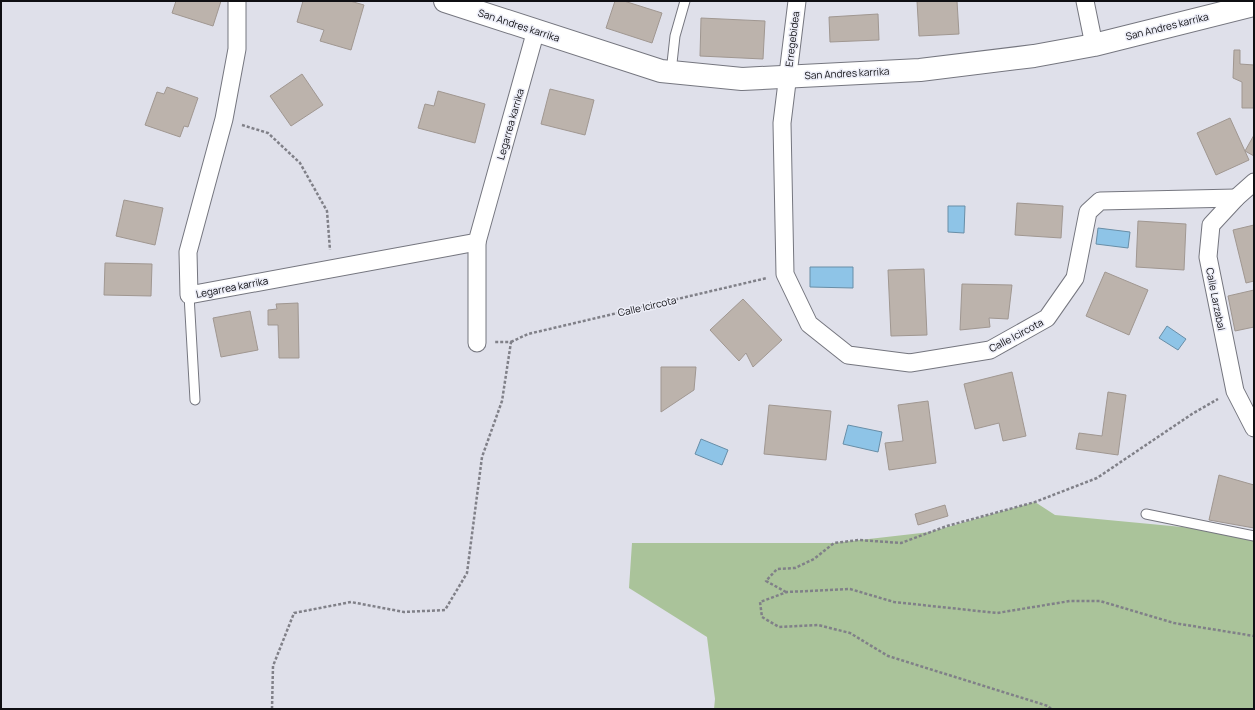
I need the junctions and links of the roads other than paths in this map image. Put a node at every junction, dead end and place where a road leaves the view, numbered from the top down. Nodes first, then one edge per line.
1 (237, 1) edge
2 (445, 1) edge
3 (685, 1) edge
4 (796, 1) edge
5 (1085, 1) edge
6 (1254, 5) edge
7 (536, 30) junction
8 (1094, 45) junction
9 (671, 72) junction
10 (787, 76) junction
11 (1248, 190) edge
12 (477, 242) junction
13 (189, 296) junction
14 (477, 343) road end
15 (195, 400) dead end
16 (1254, 428) edge
17 (1146, 514) dead end
18 (1254, 536) edge

1 - 13 street, Legarrea karrika
2 - 7 street, San Andres karrika
3 - 9 lane
4 - 10 street, Erregebidea
5 - 8 street
6 - 8 street, San Andres karrika
7 - 9 street, San Andres karrika
7 - 12 street, Legarrea karrika
8 - 10 street, San Andres karrika
9 - 10 street, San Andres karrika
10 - 11 street, Calle Icircota
11 - 16 street, Calle Larzabal
12 - 13 street, Legarrea karrika
12 - 14 street, Legarrea karrika
13 - 15 lane
17 - 18 lane

